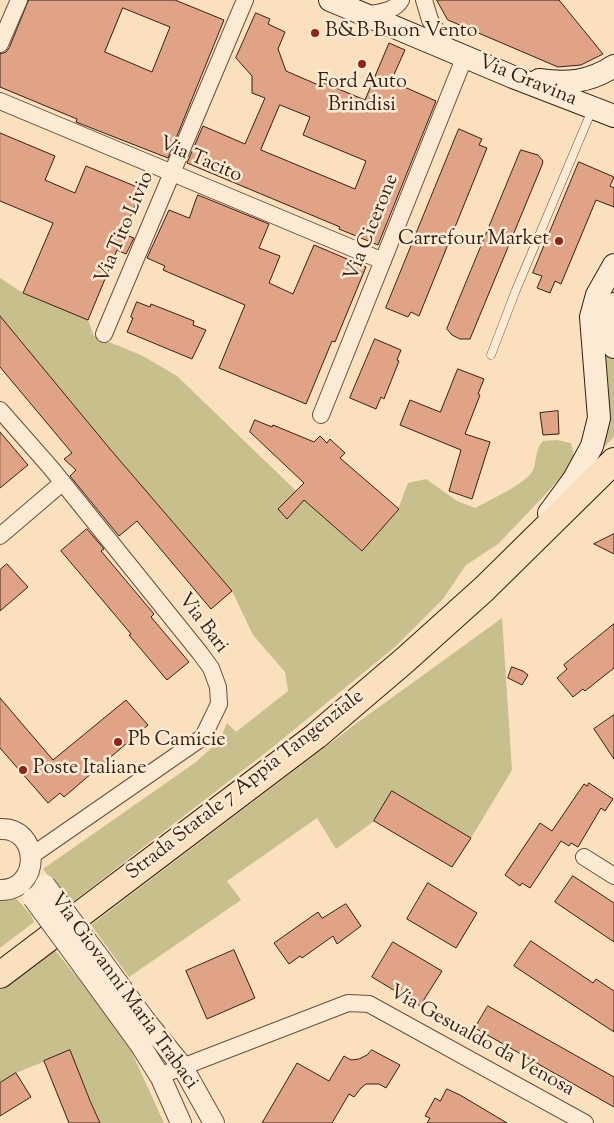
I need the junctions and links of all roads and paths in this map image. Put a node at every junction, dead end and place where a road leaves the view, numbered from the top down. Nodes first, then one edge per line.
1 (19, 0) edge
2 (245, 0) edge
3 (330, 0) edge
4 (401, 0) edge
5 (424, 0) edge
6 (366, 15) junction
7 (0, 44) edge
8 (456, 53) junction
9 (614, 66) edge
10 (513, 77) junction
11 (0, 101) edge
12 (593, 108) junction
13 (614, 116) edge
14 (172, 173) junction
15 (383, 261) junction
16 (614, 266) edge
17 (614, 304) edge
18 (104, 334) dead end
19 (614, 347) edge
20 (491, 355) dead end
21 (0, 410) edge
22 (321, 415) dead end
23 (614, 461) edge
24 (614, 475) edge
25 (62, 483) junction
26 (540, 535) junction
27 (0, 536) edge
28 (484, 589) junction
29 (0, 829) edge
30 (584, 857) dead end
31 (31, 859) junction
32 (614, 876) edge
33 (7, 889) edge
34 (39, 891) junction
35 (90, 960) junction
36 (0, 975) edge
37 (182, 1066) junction
38 (159, 1076) junction
39 (181, 1123) edge
40 (214, 1123) edge
41 (585, 1123) edge

1 - 7 street
2 - 14 street, Via Tito Livio
3 - 6 main road, Via Gravina
4 - 6 street
5 - 8 street
6 - 8 main road, Via Gravina
8 - 10 main road, Via Gravina
8 - 15 street, Via Cicerone
9 - 10 main road
10 - 12 main road, Via Gravina
11 - 14 street, Via Tacito
12 - 13 main road, Via Gravina
12 - 20 lane
14 - 15 street, Via Tacito
14 - 18 street, Via Tito Livio
15 - 22 street, Via Cicerone
16 - 28 main road
17 - 19 main road
21 - 25 street, Via Bari
23 - 26 highway
24 - 26 main road
25 - 27 street
25 - 31 street, Via Bari
26 - 28 highway, Strada Statale 7 Appia Tangenziale
28 - 36 highway, Strada Statale 7 Appia Tangenziale
29 - 31 street, Via Giovanni Maria Trabaci
30 - 32 street
31 - 33 street
31 - 34 street, Via Giovanni Maria Trabaci
33 - 34 street, Via Giovanni Maria Trabaci
34 - 35 street, Via Giovanni Maria Trabaci, bridge
35 - 37 street, Via Giovanni Maria Trabaci
35 - 38 street, Via Giovanni Maria Trabaci
37 - 38 street, Via Gesualdo da Venosa
37 - 40 street, Via Giovanni Maria Trabaci
37 - 41 street, Via Gesualdo da Venosa
38 - 39 street, Via Giovanni Maria Trabaci

